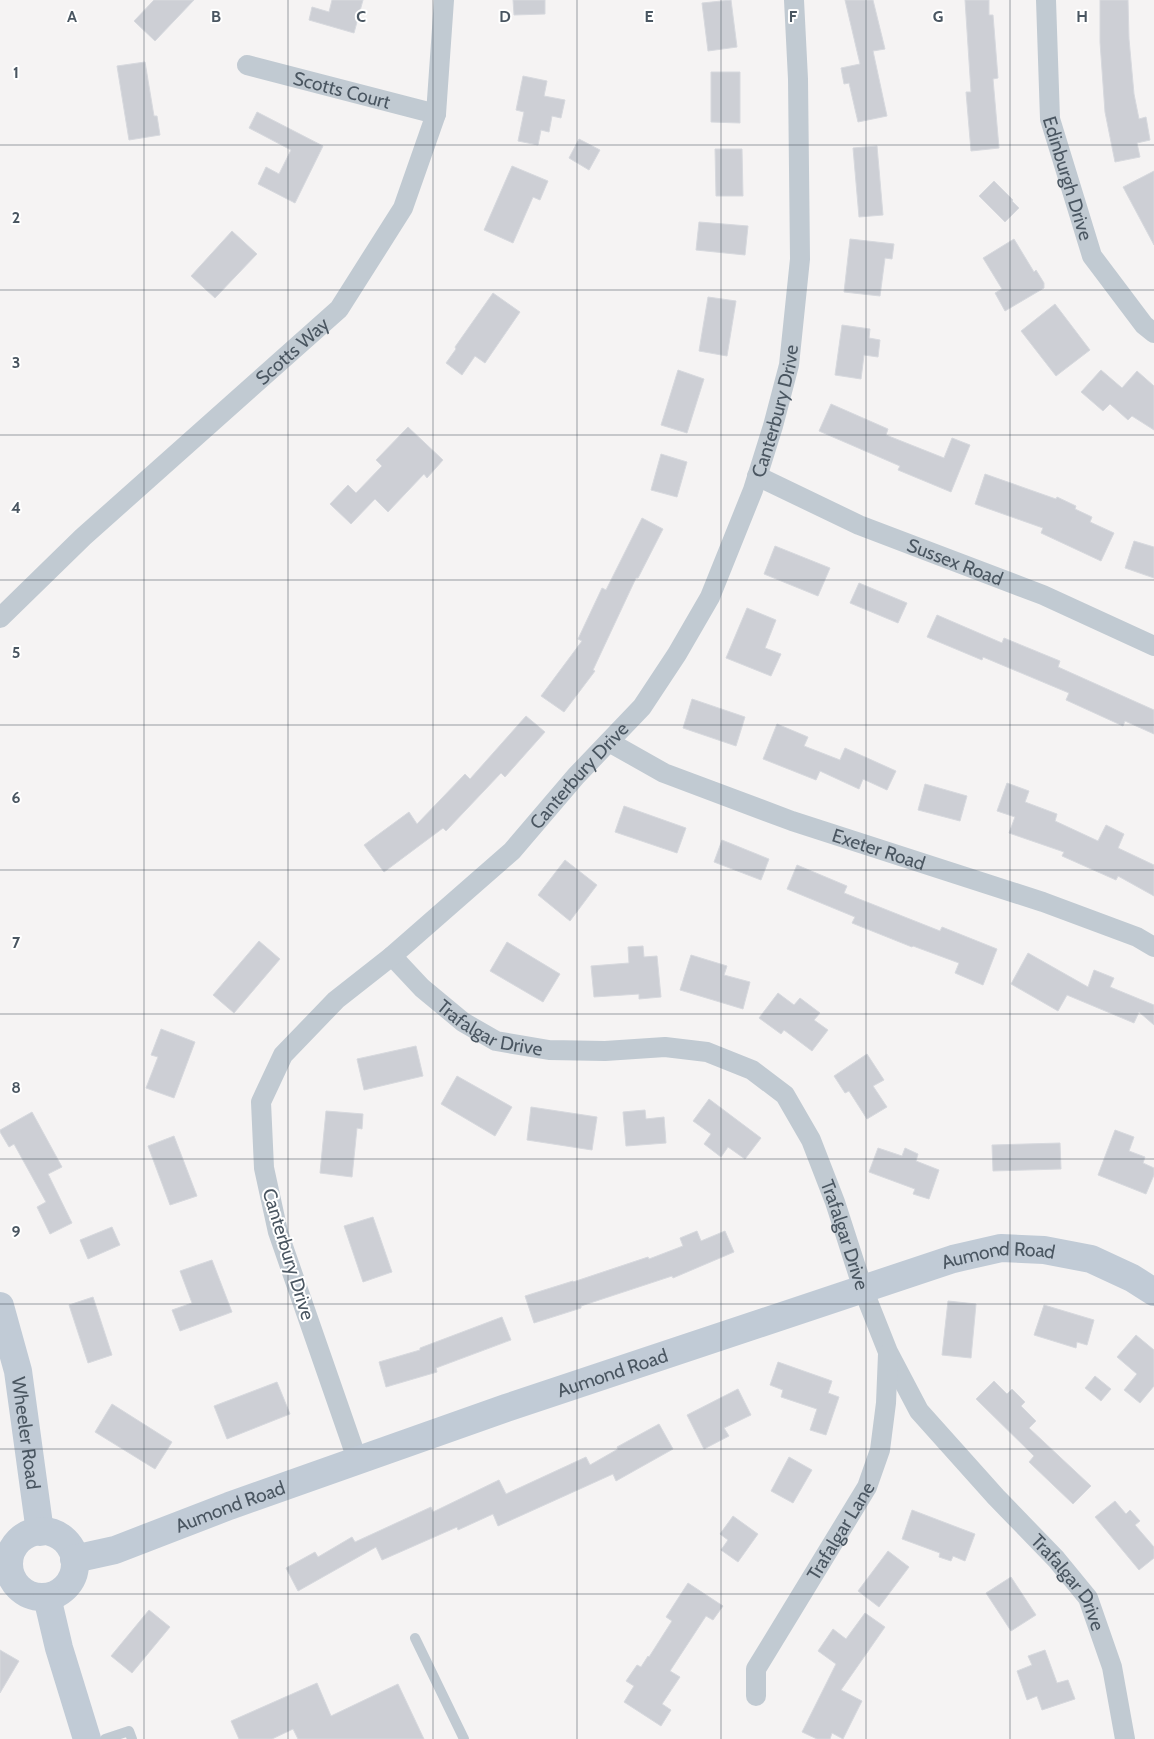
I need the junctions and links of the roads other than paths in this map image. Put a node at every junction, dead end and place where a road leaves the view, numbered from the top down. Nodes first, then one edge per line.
1 (444, 0) edge
2 (794, 0) edge
3 (1046, 0) edge
4 (247, 65) dead end
5 (436, 114) junction
6 (1154, 333) edge
7 (758, 476) junction
8 (0, 618) edge
9 (1154, 646) edge
10 (609, 742) junction
11 (1154, 947) edge
12 (392, 956) junction
13 (863, 1288) junction
14 (1154, 1292) edge
15 (0, 1306) edge
16 (888, 1352) junction
17 (358, 1462) junction
18 (40, 1532) junction
19 (74, 1559) junction
20 (5, 1569) edge
21 (47, 1597) junction
22 (415, 1638) dead end
23 (756, 1696) dead end
24 (87, 1739) edge
25 (105, 1739) edge
26 (132, 1739) edge
27 (464, 1739) edge
28 (1125, 1739) edge

1 - 5 street, Scotts Way
2 - 7 street, Canterbury Drive
3 - 6 street, Edinburgh Drive
4 - 5 street, Scotts Court
5 - 8 street, Scotts Way
7 - 9 street, Sussex Road
7 - 10 street, Canterbury Drive
10 - 11 street, Exeter Road
10 - 12 street, Canterbury Drive
12 - 13 street, Trafalgar Drive
12 - 17 street, Canterbury Drive
13 - 14 street, Aumond Road
13 - 16 street, Trafalgar Drive
13 - 17 street, Aumond Road
15 - 18 street, Wheeler Road
16 - 23 street, Trafalgar Lane
16 - 28 street, Trafalgar Drive
17 - 19 street, Aumond Road
18 - 19 street
18 - 20 street
19 - 21 street
20 - 21 street
21 - 24 street
22 - 27 lane
25 - 26 lane

